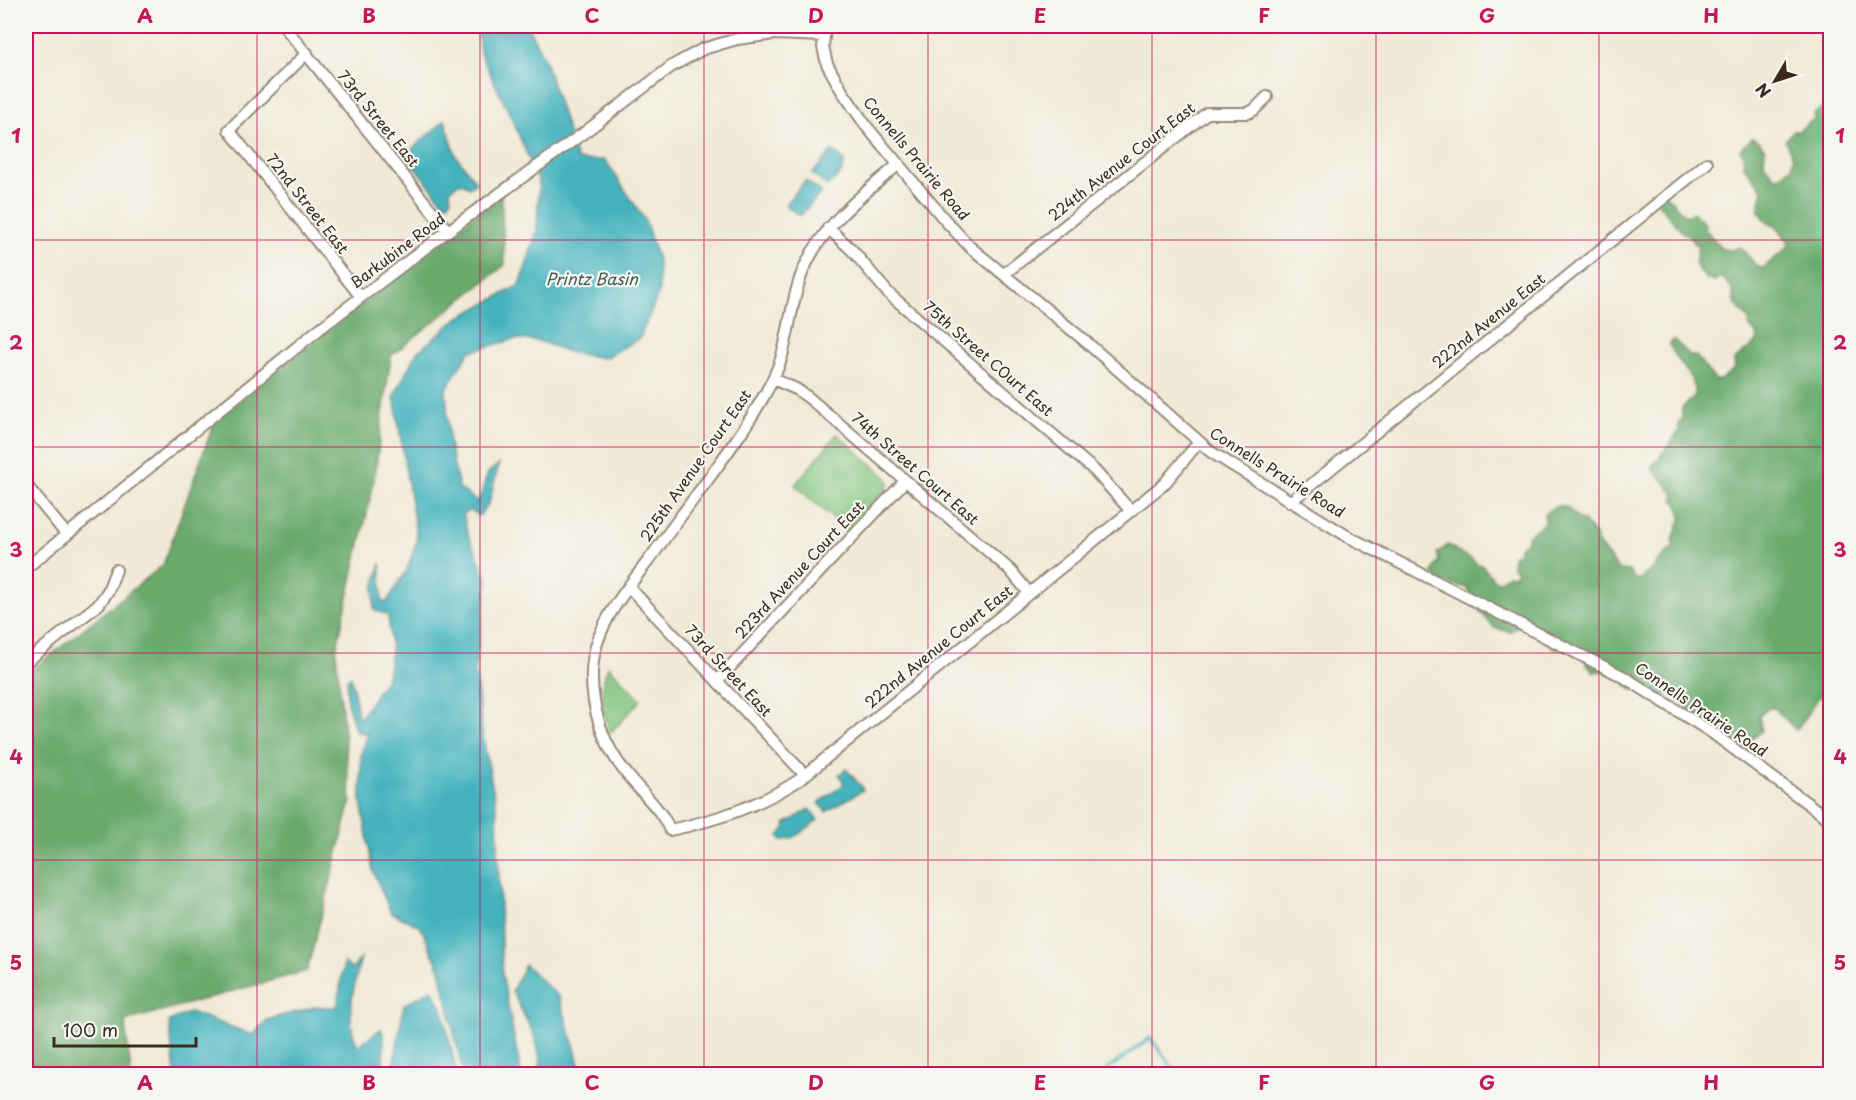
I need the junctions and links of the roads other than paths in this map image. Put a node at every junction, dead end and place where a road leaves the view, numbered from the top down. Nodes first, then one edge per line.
1 (284, 26) edge
2 (825, 31) edge
3 (307, 53) junction
4 (1267, 97) dead end
5 (1707, 163) dead end
6 (899, 164) junction
7 (828, 228) junction
8 (448, 231) junction
9 (1004, 274) junction
10 (361, 297) junction
11 (773, 379) junction
12 (1199, 442) junction
13 (905, 481) junction
14 (26, 485) edge
15 (1290, 502) junction
16 (1131, 511) junction
17 (67, 534) junction
18 (26, 568) edge
19 (116, 570) dead end
20 (629, 587) junction
21 (1029, 593) junction
22 (26, 662) edge
23 (717, 681) junction
24 (805, 775) junction
25 (1830, 820) edge
26 (670, 830) joint

1 - 3 street, 73rd Street East
2 - 6 street, Connells Prairie Road
2 - 8 street, Barkubine Road
3 - 8 street, 73rd Street East
3 - 10 street, 72nd Street East
4 - 9 street, 224th Avenue Court East
5 - 15 street, 222nd Avenue East
6 - 7 street, 225th Avenue Court East
6 - 9 street, Connells Prairie Road
7 - 11 street, 225th Avenue Court East
7 - 16 street, 75th Street COurt East
8 - 10 street, Barkubine Road
9 - 12 street, Connells Prairie Road
10 - 17 street, Barkubine Road
11 - 13 street, 74th Street Court East
11 - 20 street, 225th Avenue Court East
12 - 15 street, Connells Prairie Road
12 - 16 street, 222nd Avenue Court East
13 - 21 street, 74th Street Court East
13 - 23 street, 223rd Avenue Court East
14 - 17 street
15 - 25 street, Connells Prairie Road
16 - 21 street, 222nd Avenue Court East
17 - 18 street, Barkubine Road
19 - 22 street
20 - 23 street, 73rd Street East
20 - 26 street, 225th Avenue Court East
21 - 24 street, 222nd Avenue Court East
23 - 24 street, 73rd Street East
24 - 26 street, 222nd Avenue Court East

